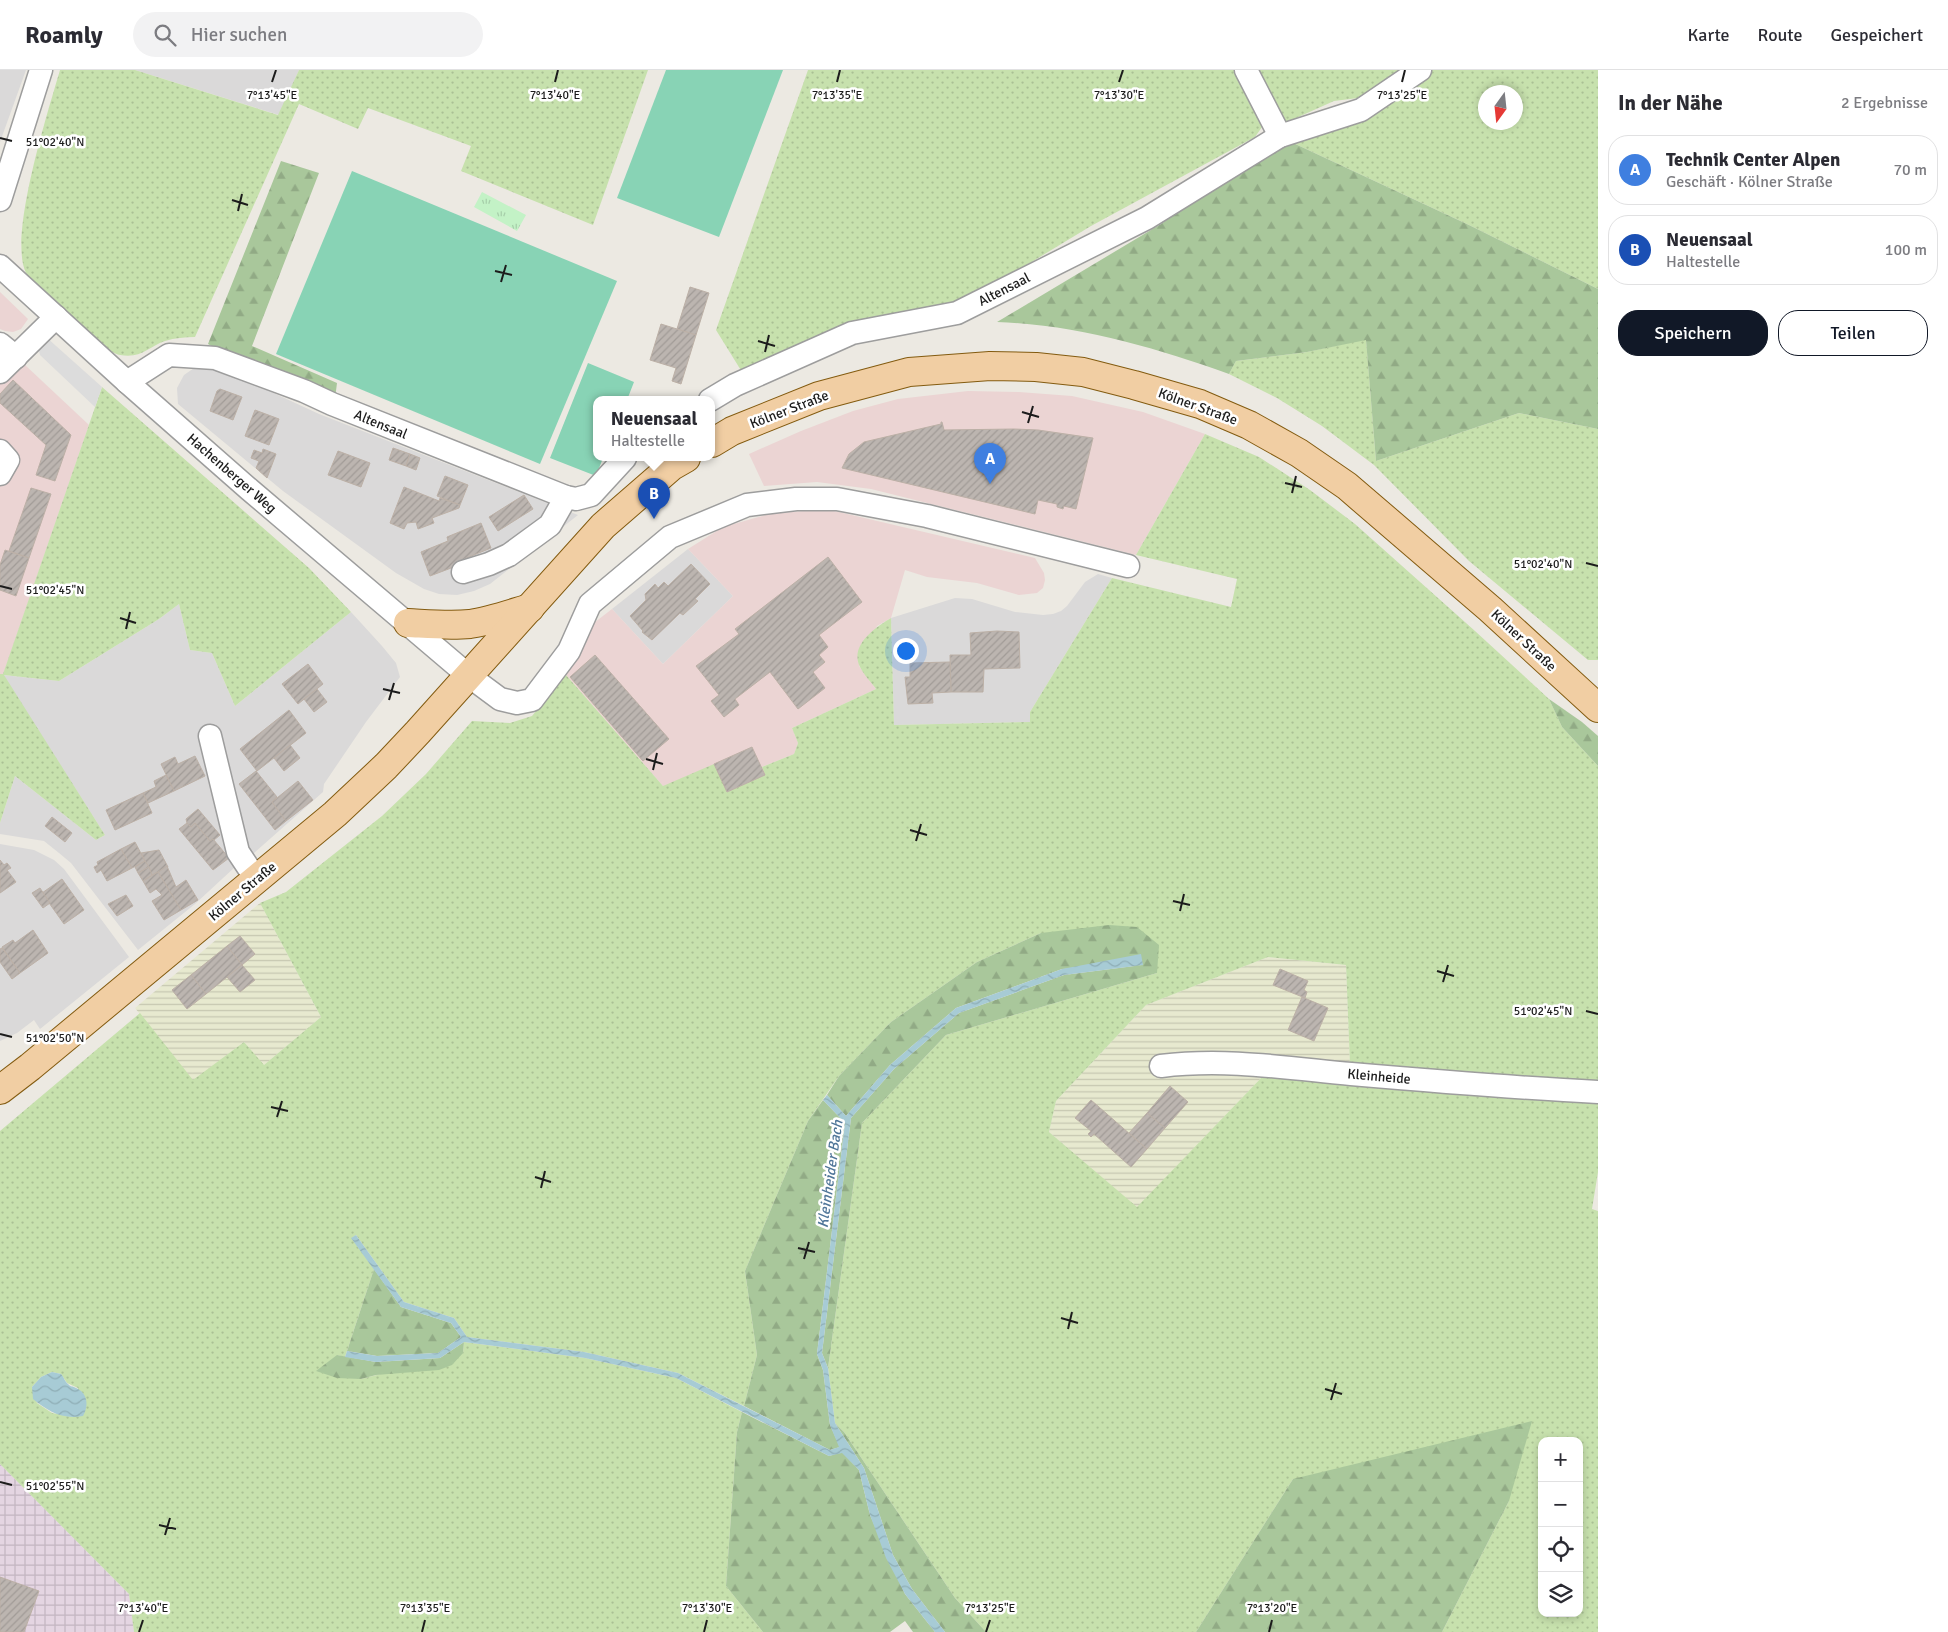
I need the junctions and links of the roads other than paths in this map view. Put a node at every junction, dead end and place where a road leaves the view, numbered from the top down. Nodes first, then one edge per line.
1 (41, 70) edge
2 (1246, 70) edge
3 (1420, 70) edge
4 (1280, 136) junction
5 (0, 200) edge
6 (0, 266) edge
7 (56, 316) junction
8 (8, 350) edge
9 (0, 372) edge
10 (127, 382) junction
11 (715, 397) edge
12 (715, 441) edge
13 (0, 451) edge
14 (622, 461) edge
15 (681, 461) edge
16 (0, 474) edge
17 (566, 497) junction
18 (1128, 566) dead end
19 (463, 572) dead end
20 (530, 608) junction
21 (408, 623) junction
22 (469, 676) junction
23 (1598, 708) edge
24 (210, 736) dead end
25 (256, 879) junction
26 (1161, 1066) dead end
27 (0, 1090) edge
28 (1598, 1092) edge

1 - 5 street
2 - 4 street
3 - 4 street, Altensaal
4 - 11 street, Altensaal
6 - 7 street, Hachenberger Weg
7 - 8 street
7 - 10 street, Hachenberger Weg
8 - 9 street
10 - 17 street, Altensaal
10 - 21 street, Hachenberger Weg
12 - 23 main road, Kölner Straße
13 - 16 street
14 - 17 street, Altensaal
15 - 20 main road, Kölner Straße
17 - 19 street
18 - 22 street
20 - 21 main road
20 - 22 main road, Kölner Straße
21 - 22 street, Hachenberger Weg
22 - 25 main road, Kölner Straße
24 - 25 street
25 - 27 main road, Kölner Straße
26 - 28 street, Kleinheide

